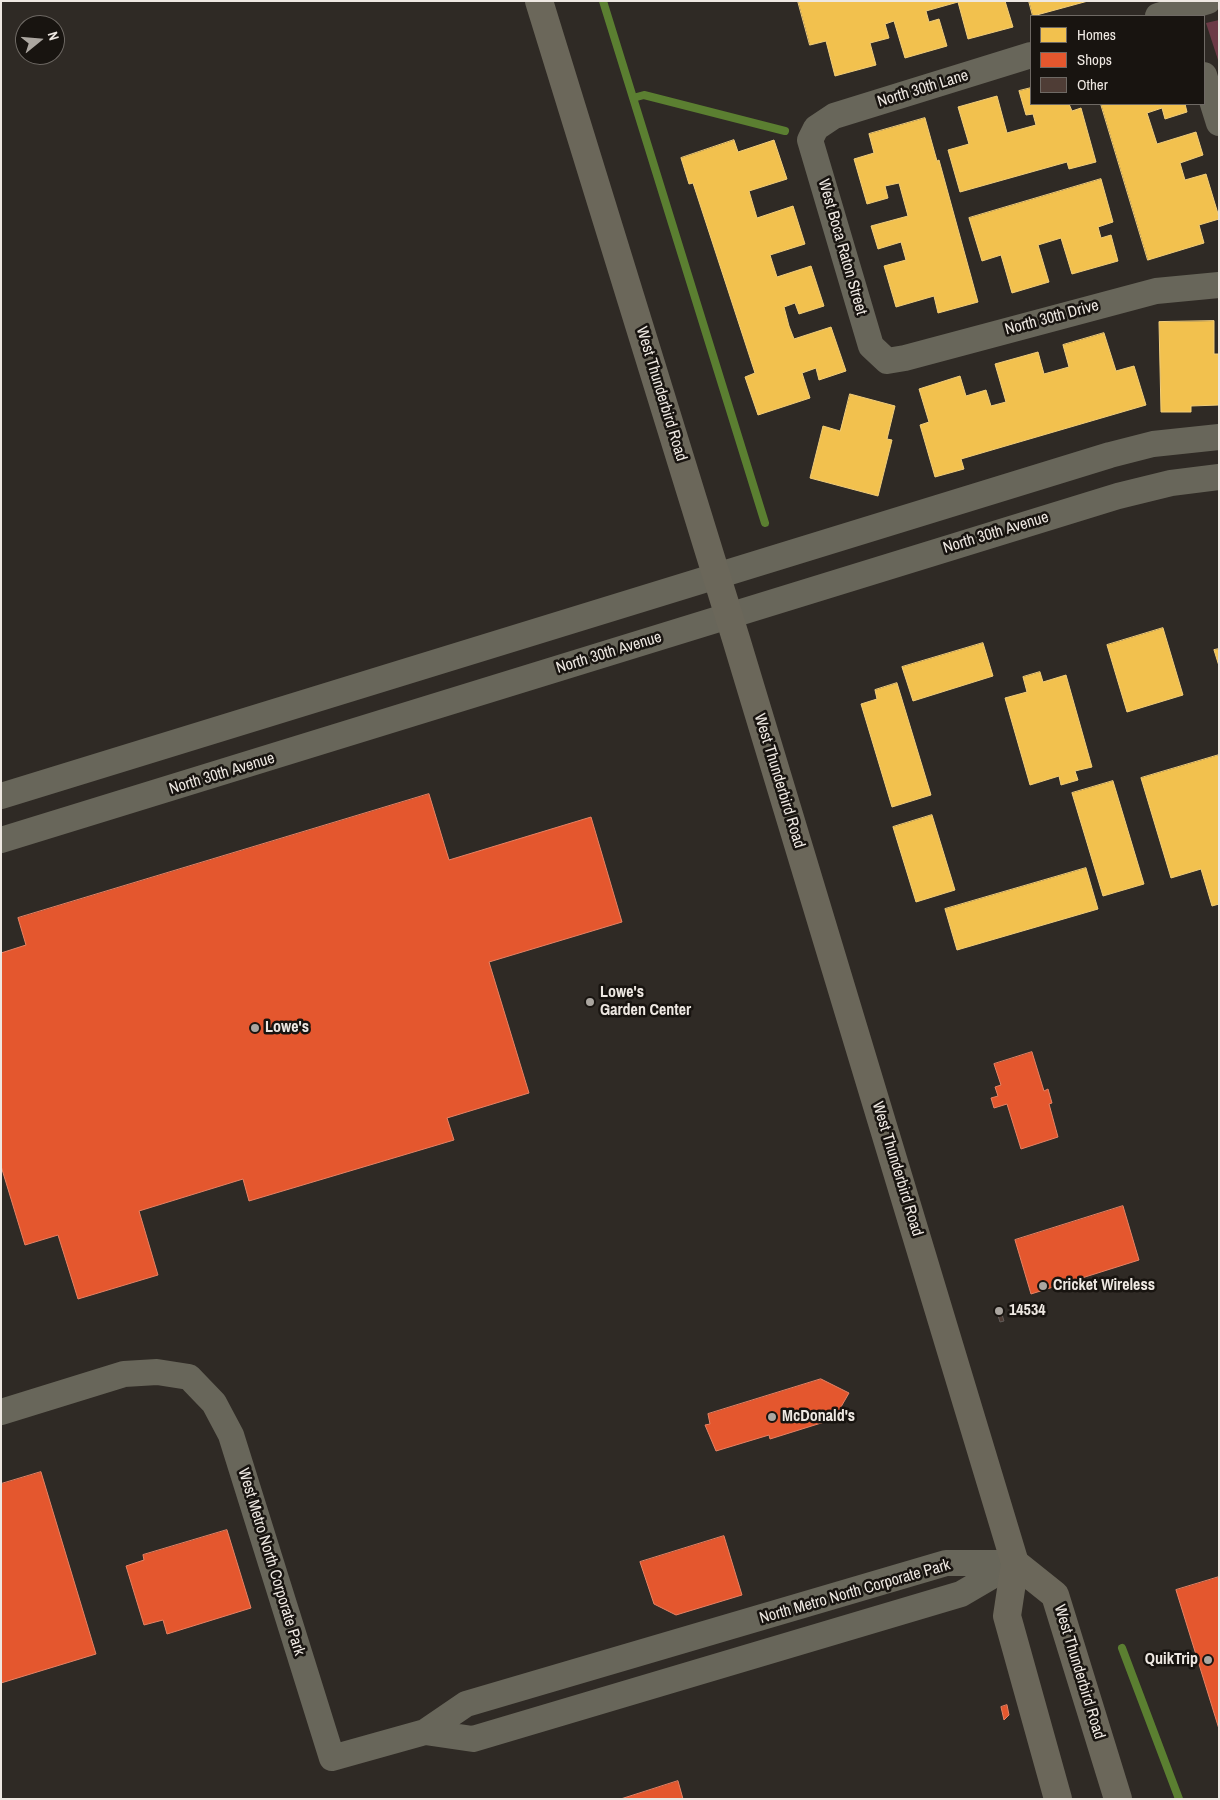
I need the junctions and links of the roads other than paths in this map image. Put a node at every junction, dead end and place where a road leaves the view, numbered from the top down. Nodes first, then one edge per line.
1 (539, 1) edge
2 (1208, 1) edge
3 (1185, 12) edge
4 (1165, 15) edge
5 (1030, 55) edge
6 (1205, 78) edge
7 (1219, 123) edge
8 (816, 128) joint
9 (1219, 285) edge
10 (887, 361) joint
11 (1219, 437) edge
12 (1219, 477) edge
13 (717, 576) junction
14 (729, 615) junction
15 (1, 796) edge
16 (1, 840) edge
17 (1, 1412) edge
18 (1015, 1563) junction
19 (425, 1732) junction
20 (332, 1758) joint
21 (1058, 1799) edge
22 (1118, 1799) edge

1 - 13 main road, West Thunderbird Road
2 - 3 street
3 - 4 street
5 - 8 street, North 30th Lane
6 - 7 street
8 - 10 street, West Boca Raton Street
9 - 10 street, North 30th Drive
11 - 13 street
12 - 14 street, North 30th Avenue
13 - 14 main road, West Thunderbird Road
13 - 15 street
14 - 16 street, North 30th Avenue
14 - 18 main road, West Thunderbird Road
17 - 20 street, West Metro North Corporate Park
18 - 19 street, North Metro North Corporate Park
18 - 19 street, North Metro North Corporate Park
18 - 21 main road, West Thunderbird Road
18 - 22 main road, West Thunderbird Road
19 - 20 street, North Metro North Corporate Park

